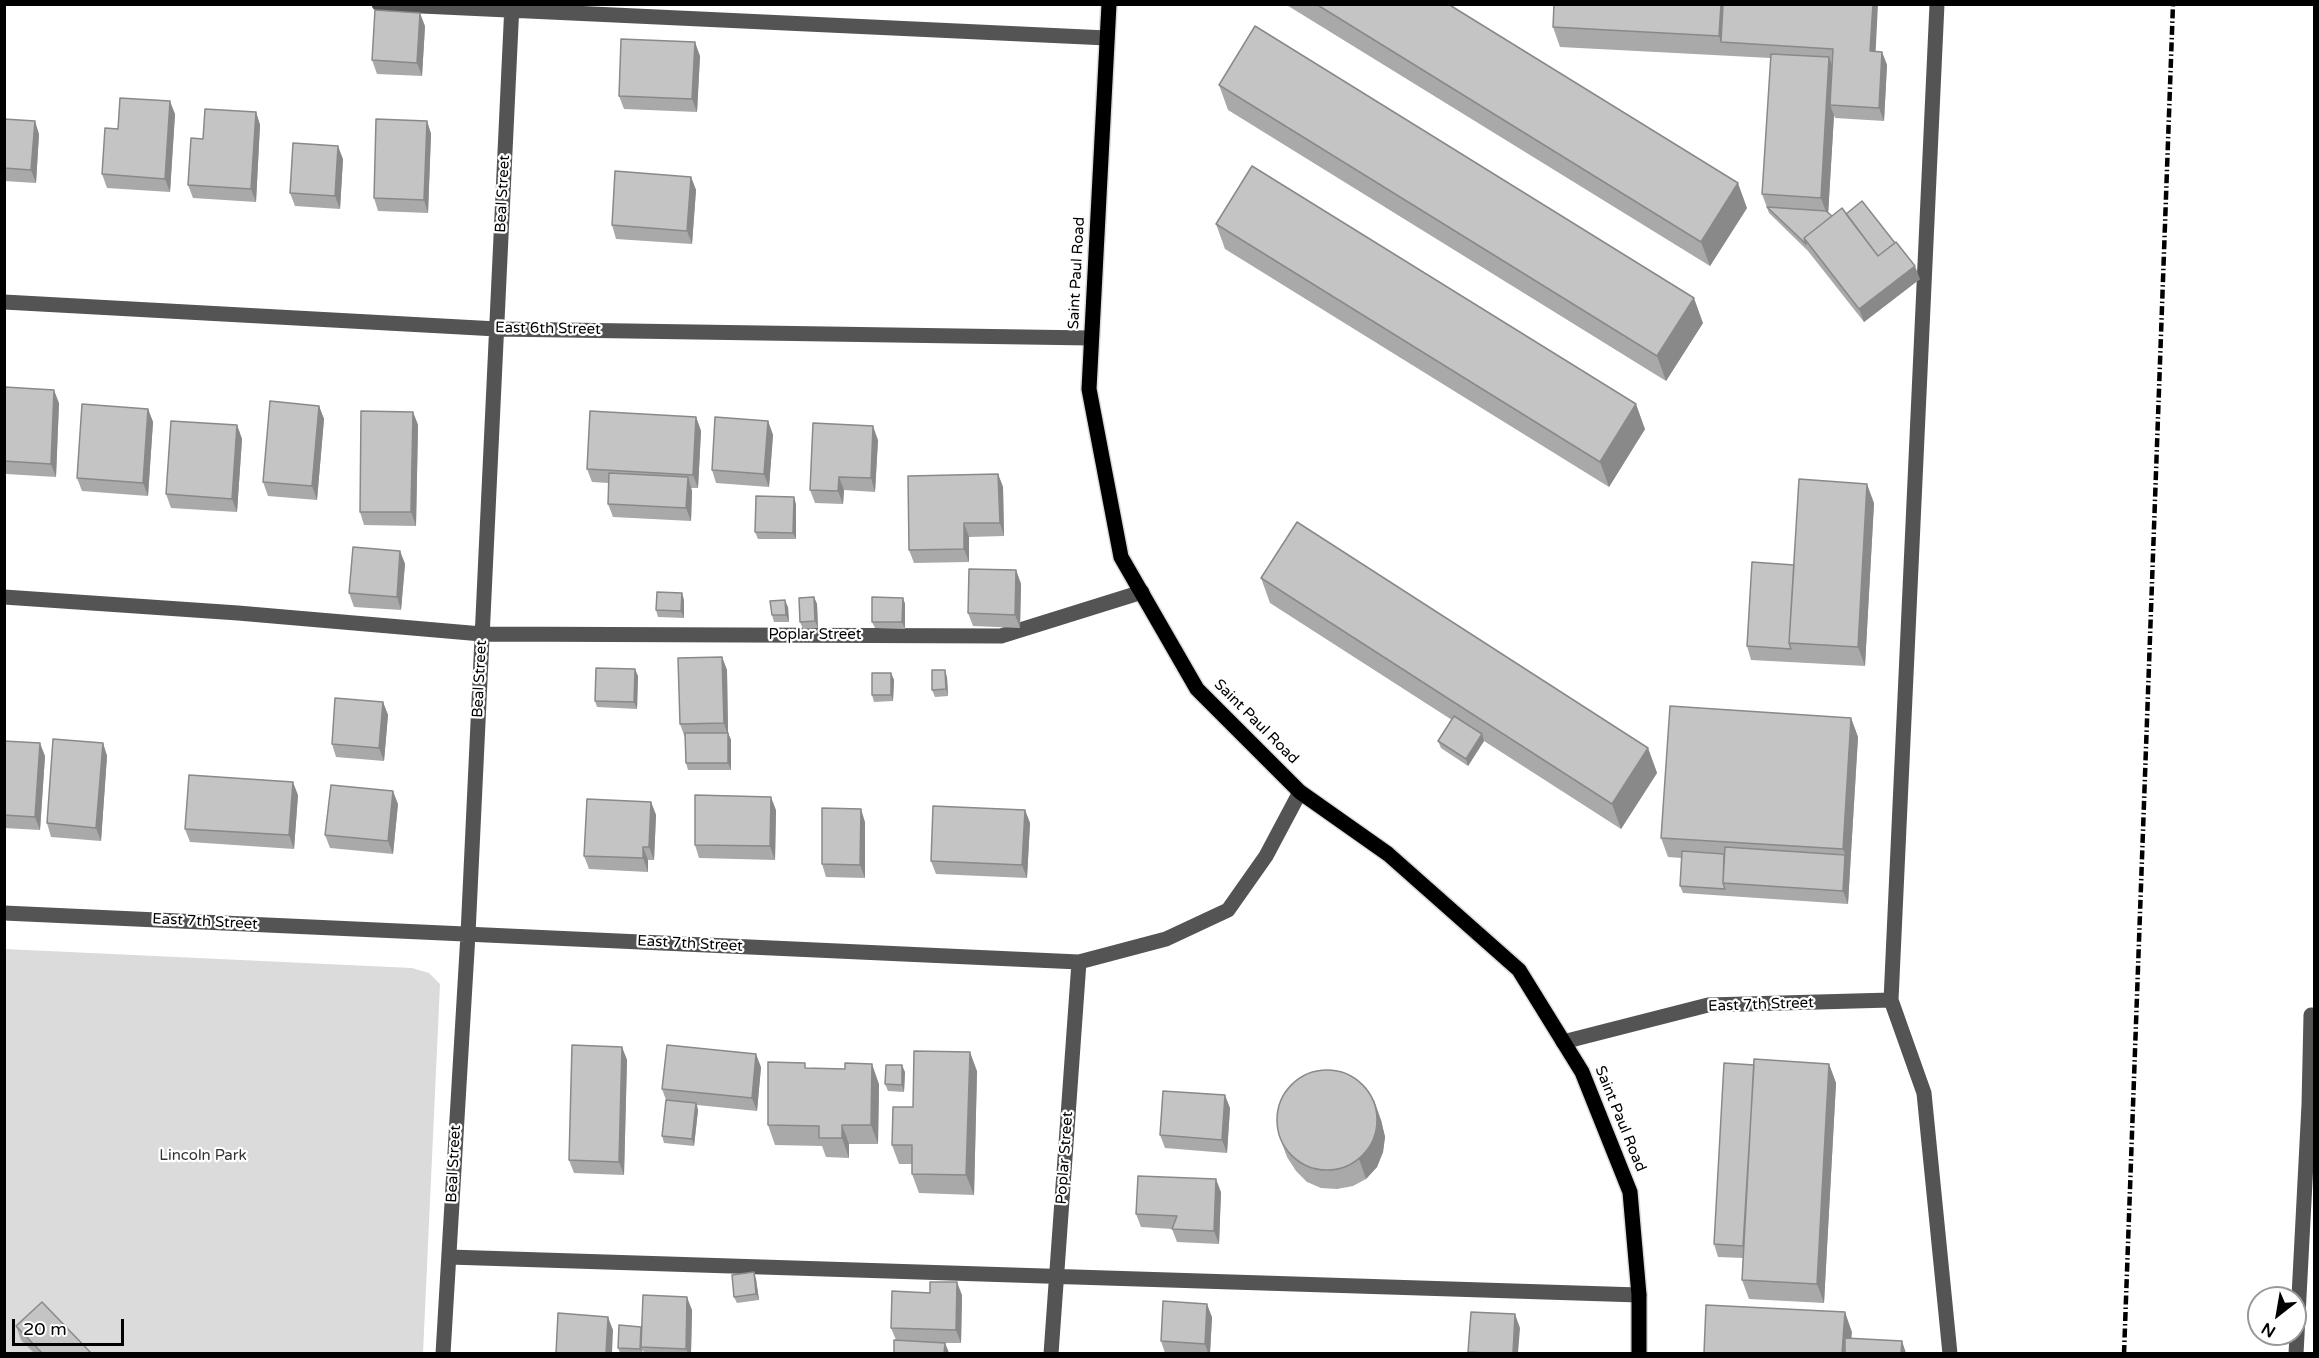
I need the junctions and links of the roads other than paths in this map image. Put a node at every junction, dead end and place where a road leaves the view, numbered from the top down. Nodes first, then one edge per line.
1 (380, 4) edge
2 (1109, 4) edge
3 (1937, 4) edge
4 (512, 8) edge
5 (1107, 39) junction
6 (4, 302) edge
7 (497, 328) junction
8 (1091, 338) junction
9 (1142, 592) junction
10 (4, 597) edge
11 (482, 634) junction
12 (1300, 792) junction
13 (4, 913) edge
14 (468, 934) junction
15 (1079, 962) junction
16 (1891, 1000) junction
17 (2313, 1015) edge
18 (1563, 1042) junction
19 (449, 1257) junction
20 (1057, 1276) junction
21 (1639, 1295) junction
22 (443, 1353) edge
23 (1052, 1353) edge
24 (1639, 1353) edge
25 (1950, 1353) edge
26 (2296, 1353) edge

1 - 4 street
2 - 5 main road, Saint Paul Road
3 - 16 street
4 - 5 street
4 - 7 street, Beal Street
5 - 8 main road, Saint Paul Road
6 - 7 street, East 6th Street
7 - 8 street, East 6th Street
7 - 11 street, Beal Street
8 - 9 main road, Saint Paul Road
9 - 11 street, Poplar Street
9 - 12 main road, Saint Paul Road
10 - 11 street, Poplar Street
11 - 14 street, Beal Street
12 - 15 street, East 7th Street
12 - 18 main road, Saint Paul Road
13 - 14 street, East 7th Street
14 - 15 street, East 7th Street
14 - 19 street, Beal Street
15 - 20 street, Poplar Street
16 - 18 street, East 7th Street
16 - 25 street
17 - 26 street
18 - 21 main road, Saint Paul Road
19 - 20 street
19 - 22 street, Beal Street
20 - 21 street
20 - 23 street, Poplar Street
21 - 24 main road, Saint Paul Road

